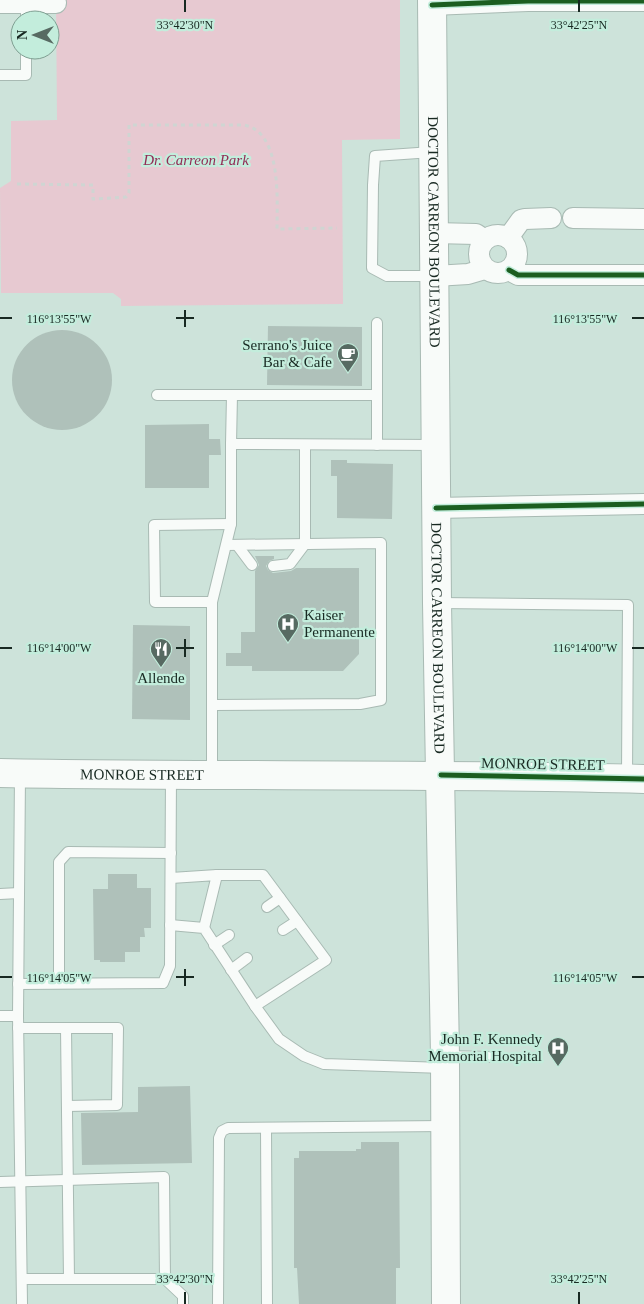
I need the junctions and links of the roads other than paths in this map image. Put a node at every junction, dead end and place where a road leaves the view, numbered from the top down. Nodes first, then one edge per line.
1 (644, 1) edge
2 (432, 2) edge
3 (0, 3) edge
4 (56, 3) dead end
5 (20, 10) edge
6 (33, 10) edge
7 (26, 60) edge
8 (0, 75) edge
9 (433, 152) junction
10 (551, 218) dead end
11 (573, 218) dead end
12 (644, 219) edge
13 (434, 233) junction
14 (508, 238) junction
15 (484, 240) junction
16 (485, 269) junction
17 (509, 270) junction
18 (644, 275) edge
19 (434, 276) junction
20 (377, 323) dead end
21 (157, 395) dead end
22 (232, 395) junction
23 (377, 395) junction
24 (231, 444) junction
25 (305, 445) junction
26 (377, 445) junction
27 (435, 445) junction
28 (644, 504) edge
29 (436, 508) junction
30 (231, 524) junction
31 (305, 544) junction
32 (232, 545) junction
33 (252, 565) dead end
34 (273, 566) dead end
35 (212, 602) junction
36 (436, 603) junction
37 (213, 705) junction
38 (10, 773) edge
39 (171, 775) junction
40 (441, 775) junction
41 (212, 776) junction
42 (636, 778) edge
43 (171, 853) junction
44 (217, 875) junction
45 (171, 878) junction
46 (0, 894) edge
47 (19, 894) junction
48 (280, 898) junction
49 (266, 907) dead end
50 (297, 921) junction
51 (170, 926) junction
52 (204, 928) junction
53 (283, 930) dead end
54 (229, 935) dead end
55 (214, 945) junction
56 (247, 958) dead end
57 (231, 970) junction
58 (59, 983) junction
59 (18, 984) junction
60 (255, 1006) junction
61 (0, 1016) edge
62 (18, 1016) junction
63 (18, 1028) junction
64 (66, 1028) junction
65 (489, 1057) dead end
66 (445, 1062) junction
67 (67, 1106) junction
68 (446, 1126) junction
69 (266, 1128) junction
70 (68, 1179) junction
71 (20, 1181) junction
72 (0, 1182) edge
73 (22, 1279) junction
74 (69, 1279) junction
75 (165, 1279) junction
76 (22, 1304) edge
77 (183, 1304) edge
78 (218, 1304) edge
79 (267, 1304) edge
80 (446, 1304) edge

1 - 2 street
2 - 9 main road, DOCTOR CARREON BOULEVARD
3 - 5 street
4 - 6 street
7 - 8 lane
9 - 13 main road, DOCTOR CARREON BOULEVARD
9 - 19 lane
10 - 14 street
11 - 12 street
13 - 15 street
13 - 19 main road, DOCTOR CARREON BOULEVARD
14 - 15 street
14 - 17 street
15 - 16 street
16 - 17 street
16 - 19 street
17 - 18 street
19 - 27 main road, DOCTOR CARREON BOULEVARD
20 - 23 lane
21 - 22 lane
22 - 23 lane
22 - 24 lane
23 - 26 lane
24 - 25 lane
24 - 30 lane
25 - 26 lane
25 - 31 lane
26 - 27 lane
27 - 29 main road, DOCTOR CARREON BOULEVARD
28 - 29 street
29 - 36 main road, DOCTOR CARREON BOULEVARD
30 - 32 lane
30 - 35 lane
31 - 32 lane
31 - 34 lane
31 - 37 lane
32 - 33 lane
32 - 35 lane
35 - 37 lane
36 - 40 main road, DOCTOR CARREON BOULEVARD
36 - 42 lane
37 - 41 lane
38 - 39 main road, MONROE STREET
38 - 47 lane
39 - 41 main road, MONROE STREET
39 - 43 lane
40 - 41 main road, MONROE STREET
40 - 42 main road, MONROE STREET
40 - 66 main road, DOCTOR CARREON BOULEVARD
43 - 45 lane
43 - 58 lane
44 - 45 lane
44 - 48 lane
44 - 52 lane
45 - 51 lane
46 - 47 lane
47 - 59 lane
48 - 49 lane
48 - 50 lane
50 - 53 lane
50 - 60 lane
51 - 52 lane
51 - 58 lane
52 - 55 lane
54 - 55 lane
55 - 57 lane
56 - 57 lane
57 - 60 lane
58 - 59 lane
59 - 62 lane
60 - 66 lane
61 - 62 lane
62 - 63 lane
63 - 64 lane
63 - 71 lane
64 - 67 lane
64 - 67 lane
65 - 66 lane
66 - 68 main road, DOCTOR CARREON BOULEVARD
67 - 70 lane
68 - 69 lane
68 - 80 main road, DOCTOR CARREON BOULEVARD
69 - 78 lane
69 - 79 lane
70 - 71 lane
70 - 74 lane
70 - 75 lane
71 - 72 lane
71 - 73 lane
73 - 74 lane
73 - 76 lane
74 - 75 lane
75 - 77 lane

